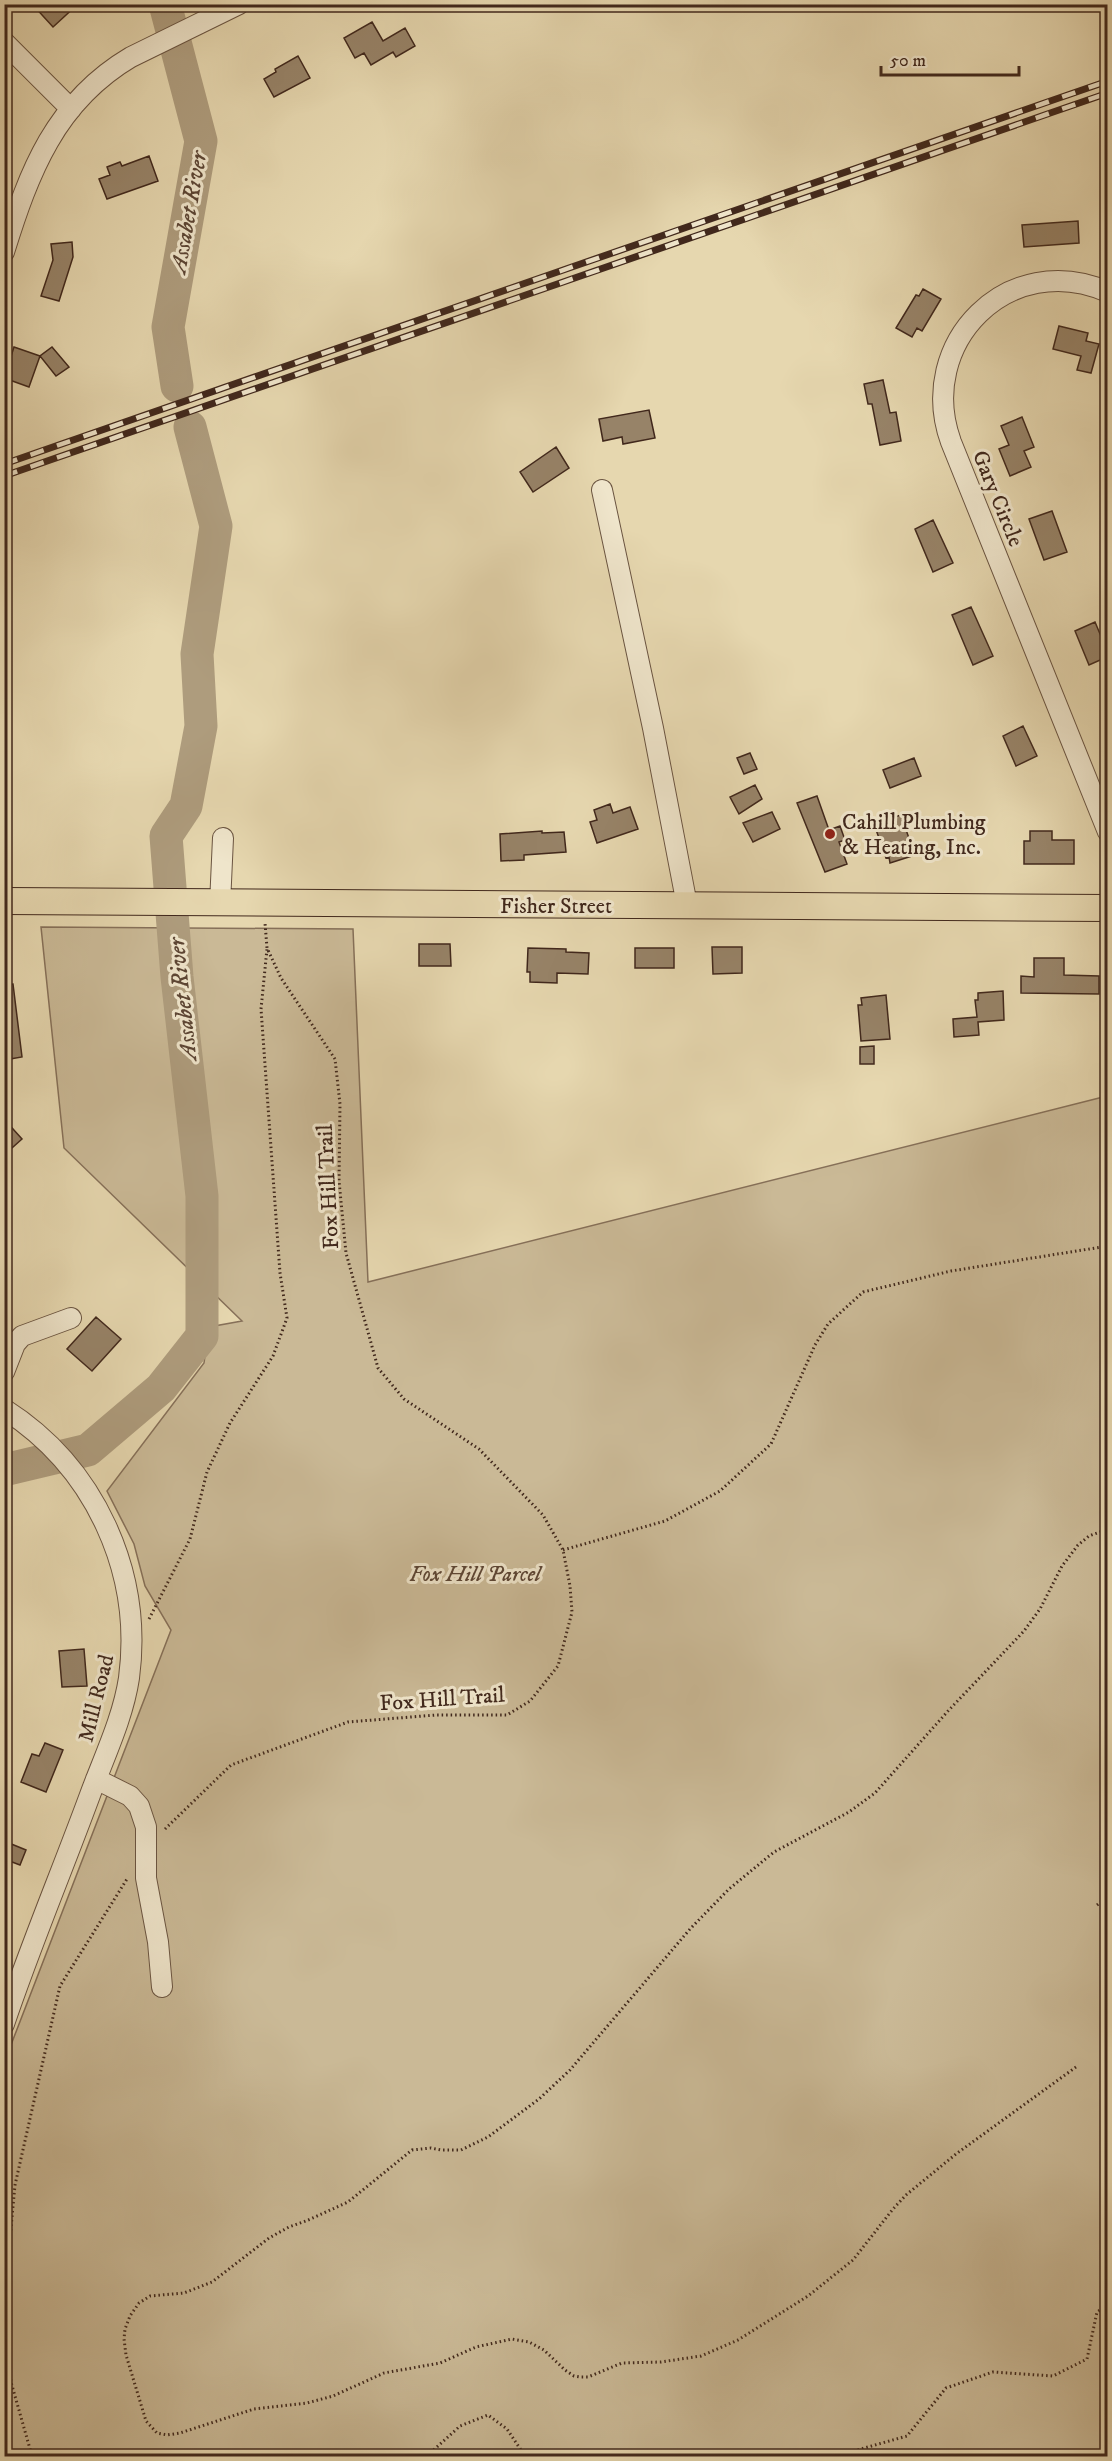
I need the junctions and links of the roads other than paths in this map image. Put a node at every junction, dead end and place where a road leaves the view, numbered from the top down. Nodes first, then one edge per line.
1 (239, 4) edge
2 (4, 42) edge
3 (71, 109) junction
4 (4, 252) edge
5 (1107, 292) edge
6 (602, 490) dead end
7 (1107, 832) edge
8 (223, 838) dead end
9 (4, 901) edge
10 (220, 904) junction
11 (687, 905) junction
12 (1107, 908) edge
13 (71, 1318) dead end
14 (4, 1372) edge
15 (5, 1410) edge
16 (96, 1779) junction
17 (162, 1988) dead end
18 (4, 2024) edge

1 - 3 street
2 - 3 street
3 - 4 street
5 - 7 street, Gary Circle
6 - 11 street
8 - 10 street
9 - 10 main road, Fisher Street
10 - 11 main road, Fisher Street
11 - 12 main road, Fisher Street
13 - 14 street
15 - 16 street, Mill Road
16 - 17 street
16 - 18 street, Mill Road

